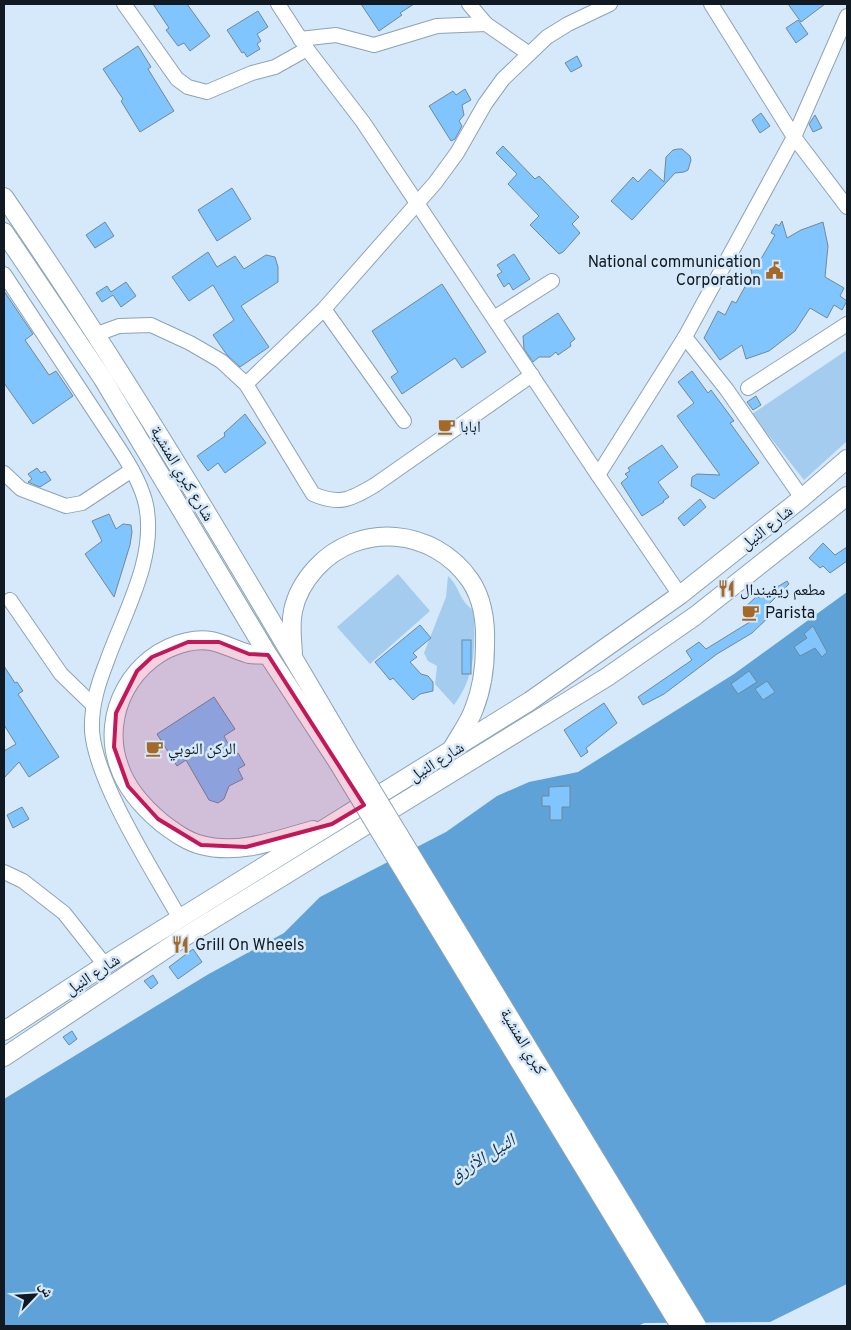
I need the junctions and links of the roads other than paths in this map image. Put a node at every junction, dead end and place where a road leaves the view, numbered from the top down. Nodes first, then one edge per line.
1 (124, 4) edge
2 (278, 4) edge
3 (470, 4) edge
4 (610, 4) edge
5 (711, 4) edge
6 (847, 16) edge
7 (486, 24) junction
8 (304, 44) junction
9 (528, 53) junction
10 (794, 137) junction
11 (4, 197) edge
12 (416, 202) junction
13 (847, 207) edge
14 (4, 232) edge
15 (4, 274) edge
16 (552, 280) dead end
17 (324, 308) junction
18 (494, 318) junction
19 (847, 324) edge
20 (97, 334) junction
21 (685, 337) junction
22 (532, 375) junction
23 (246, 384) junction
24 (748, 388) dead end
25 (404, 421) dead end
26 (847, 459) edge
27 (132, 470) junction
28 (4, 472) edge
29 (598, 475) junction
30 (847, 496) edge
31 (802, 498) junction
32 (680, 595) junction
33 (10, 600) dead end
34 (268, 655) junction
35 (294, 658) junction
36 (93, 705) junction
37 (451, 752) junction
38 (345, 760) junction
39 (332, 824) junction
40 (4, 872) edge
41 (180, 919) junction
42 (105, 965) junction
43 (4, 1031) edge
44 (4, 1057) edge
45 (680, 1326) edge
46 (696, 1326) edge

1 - 8 street
2 - 8 street
3 - 7 street
4 - 9 street
5 - 10 street
6 - 10 street
7 - 8 street
7 - 9 street
8 - 12 street
9 - 12 street
10 - 13 street
10 - 21 street
11 - 20 main road, شارع كبري المنشية
12 - 17 street
12 - 18 street
14 - 34 main road, شارع كبري المنشية
15 - 27 street
16 - 18 street
17 - 23 street
17 - 25 street
18 - 22 street
19 - 24 street
20 - 23 street
20 - 35 main road, شارع كبري المنشية
21 - 29 street
21 - 31 street
22 - 23 street
22 - 29 street
26 - 31 main road, شارع النيل
27 - 28 street
27 - 36 street
29 - 32 street
30 - 44 main road, شارع النيل
31 - 32 main road, شارع النيل
32 - 37 main road, شارع النيل
33 - 36 street
34 - 38 main road, شارع كبري المنشية
34 - 39 main road
35 - 37 main road
35 - 38 main road, شارع كبري المنشية
36 - 41 street
37 - 39 main road, شارع النيل
38 - 45 main road, كبري المنشية, bridge
38 - 46 main road, كبري المنشية, bridge
39 - 41 main road, شارع النيل
40 - 42 street
41 - 42 main road, شارع النيل
42 - 43 main road, شارع النيل

